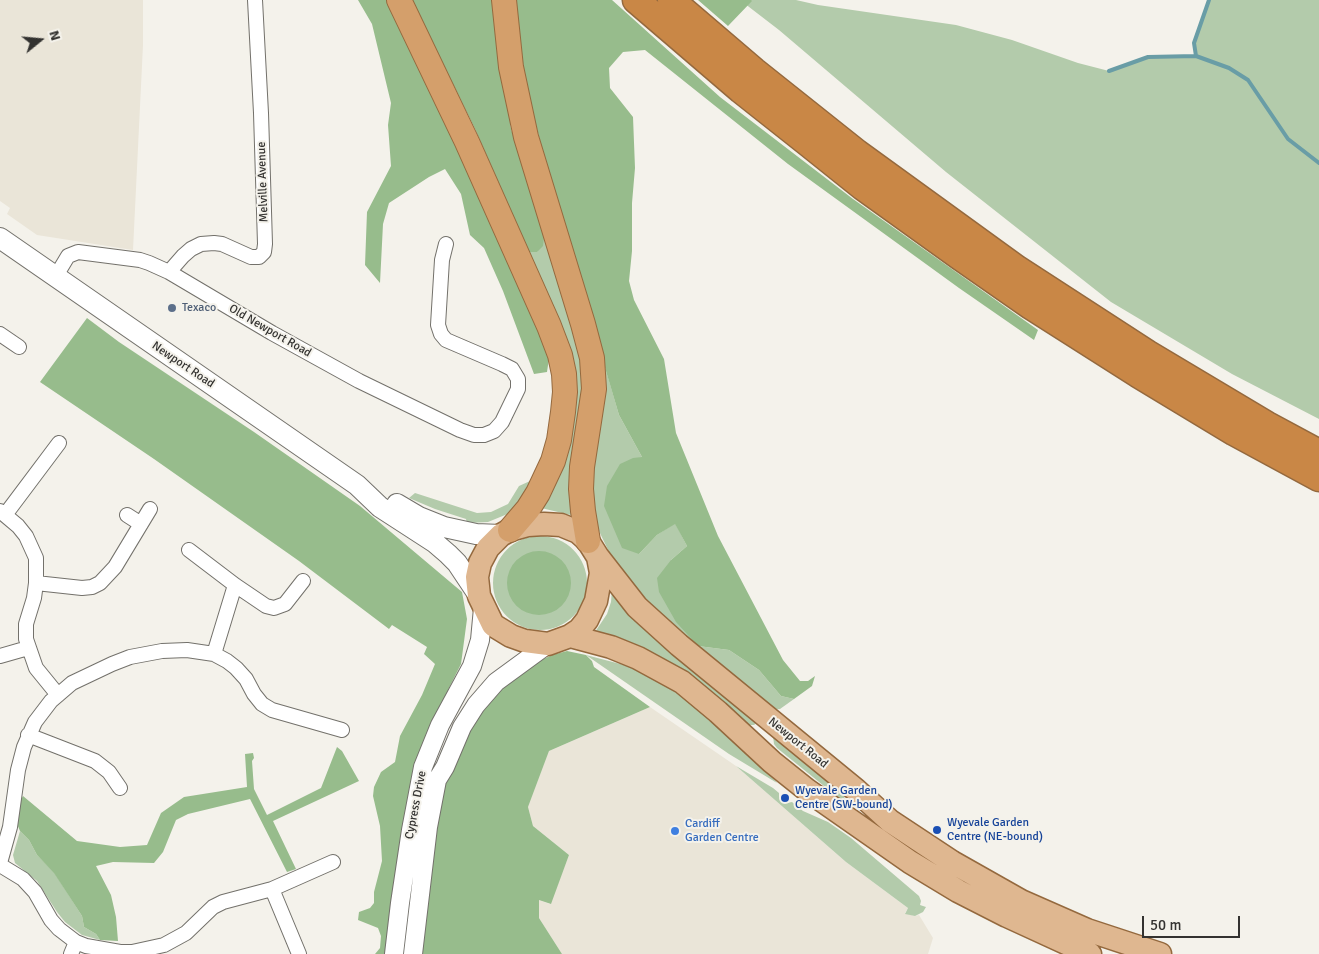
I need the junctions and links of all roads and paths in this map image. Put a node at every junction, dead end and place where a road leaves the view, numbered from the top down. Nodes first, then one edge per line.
1 (255, 0) edge
2 (399, 0) edge
3 (504, 0) edge
4 (636, 0) edge
5 (671, 0) edge
6 (3, 242) edge
7 (446, 244) dead end
8 (169, 272) junction
9 (56, 276) junction
10 (0, 334) edge
11 (19, 347) dead end
12 (59, 443) dead end
13 (1319, 453) edge
14 (1319, 478) edge
15 (357, 484) junction
16 (150, 509) dead end
17 (2, 513) edge
18 (127, 515) dead end
19 (141, 524) junction
20 (506, 532) junction
21 (593, 549) junction
22 (189, 550) dead end
23 (112, 572) junction
24 (122, 581) dead end
25 (304, 581) dead end
26 (36, 583) junction
27 (235, 585) junction
28 (481, 602) junction
29 (570, 636) junction
30 (548, 644) junction
31 (28, 648) junction
32 (214, 654) junction
33 (0, 656) edge
34 (58, 695) junction
35 (342, 730) dead end
36 (28, 736) junction
37 (120, 788) dead end
38 (332, 862) dead end
39 (0, 864) edge
40 (272, 889) junction
41 (73, 948) edge
42 (299, 954) edge
43 (394, 954) edge
44 (412, 954) edge
45 (1090, 954) edge
46 (1160, 954) edge

1 - 8 street, Melville Avenue
2 - 20 highway
3 - 21 highway
4 - 14 highway
5 - 13 highway
6 - 9 main road, Newport Road
7 - 8 street, Old Newport Road
8 - 9 street, Old Newport Road
9 - 15 main road, Newport Road
10 - 11 street
12 - 17 street
15 - 20 main road, Newport Road
15 - 28 main road, Newport Road
16 - 19 street
17 - 26 street
18 - 19 street
19 - 23 street
20 - 21 main road
20 - 28 main road
21 - 29 main road
21 - 46 main road, Newport Road
22 - 27 street
23 - 24 street
23 - 26 street
25 - 27 street
26 - 31 street
27 - 32 street
28 - 30 main road
28 - 43 street, Cypress Drive
29 - 30 main road
29 - 45 main road
30 - 44 street, Cypress Drive
31 - 33 street
31 - 34 street
32 - 34 street
32 - 35 street
34 - 36 street
36 - 37 street
36 - 39 street
38 - 40 street
39 - 41 street
40 - 41 street
40 - 42 street

